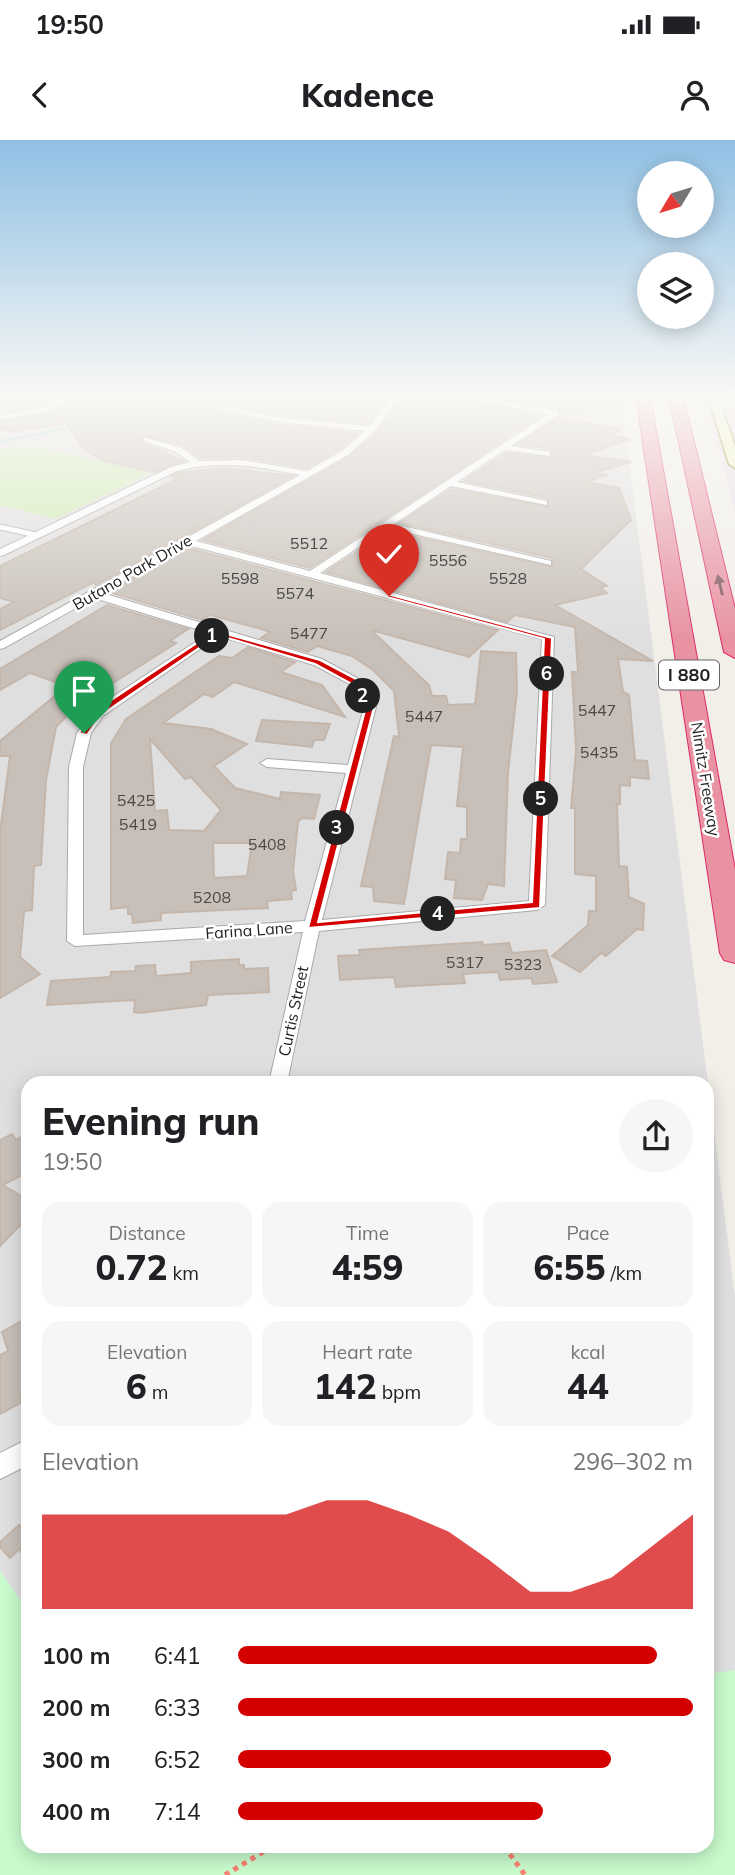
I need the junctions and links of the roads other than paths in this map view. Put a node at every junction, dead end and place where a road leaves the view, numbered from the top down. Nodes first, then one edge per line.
1 (155, 478) edge
2 (302, 478) edge
3 (458, 478) edge
4 (656, 478) edge
5 (669, 478) edge
6 (695, 478) edge
7 (450, 483) junction
8 (544, 503) dead end
9 (386, 525) junction
10 (0, 527) edge
11 (36, 535) junction
12 (186, 541) junction
13 (0, 553) edge
14 (547, 563) dead end
15 (310, 575) junction
16 (93, 594) junction
17 (217, 632) junction
18 (0, 646) edge
19 (735, 652) edge
20 (267, 763) dead end
21 (352, 769) junction
22 (735, 833) edge
23 (312, 926) junction
24 (735, 953) edge
25 (280, 1076) edge
26 (21, 1455) edge
27 (0, 1467) edge

1 - 11 street
2 - 12 street, Butano Park Drive
3 - 7 street
4 - 24 highway, Nimitz Freeway / I 880
5 - 22 highway, I 880
19 -> 6 highway, I 880
7 - 8 street
7 - 9 street
9 - 14 street
9 - 15 street
10 - 11 lane
11 - 13 street
12 - 15 street, Farina Lane
12 - 16 street, Butano Park Drive
15 - 23 street, Farina Lane
16 - 17 street, Curtis Street
16 - 18 street, Butano Park Drive
17 - 21 street, Curtis Street
17 - 23 street, Farina Lane
20 - 21 street
21 - 23 street, Curtis Street
23 - 25 street, Curtis Street
26 - 27 street

